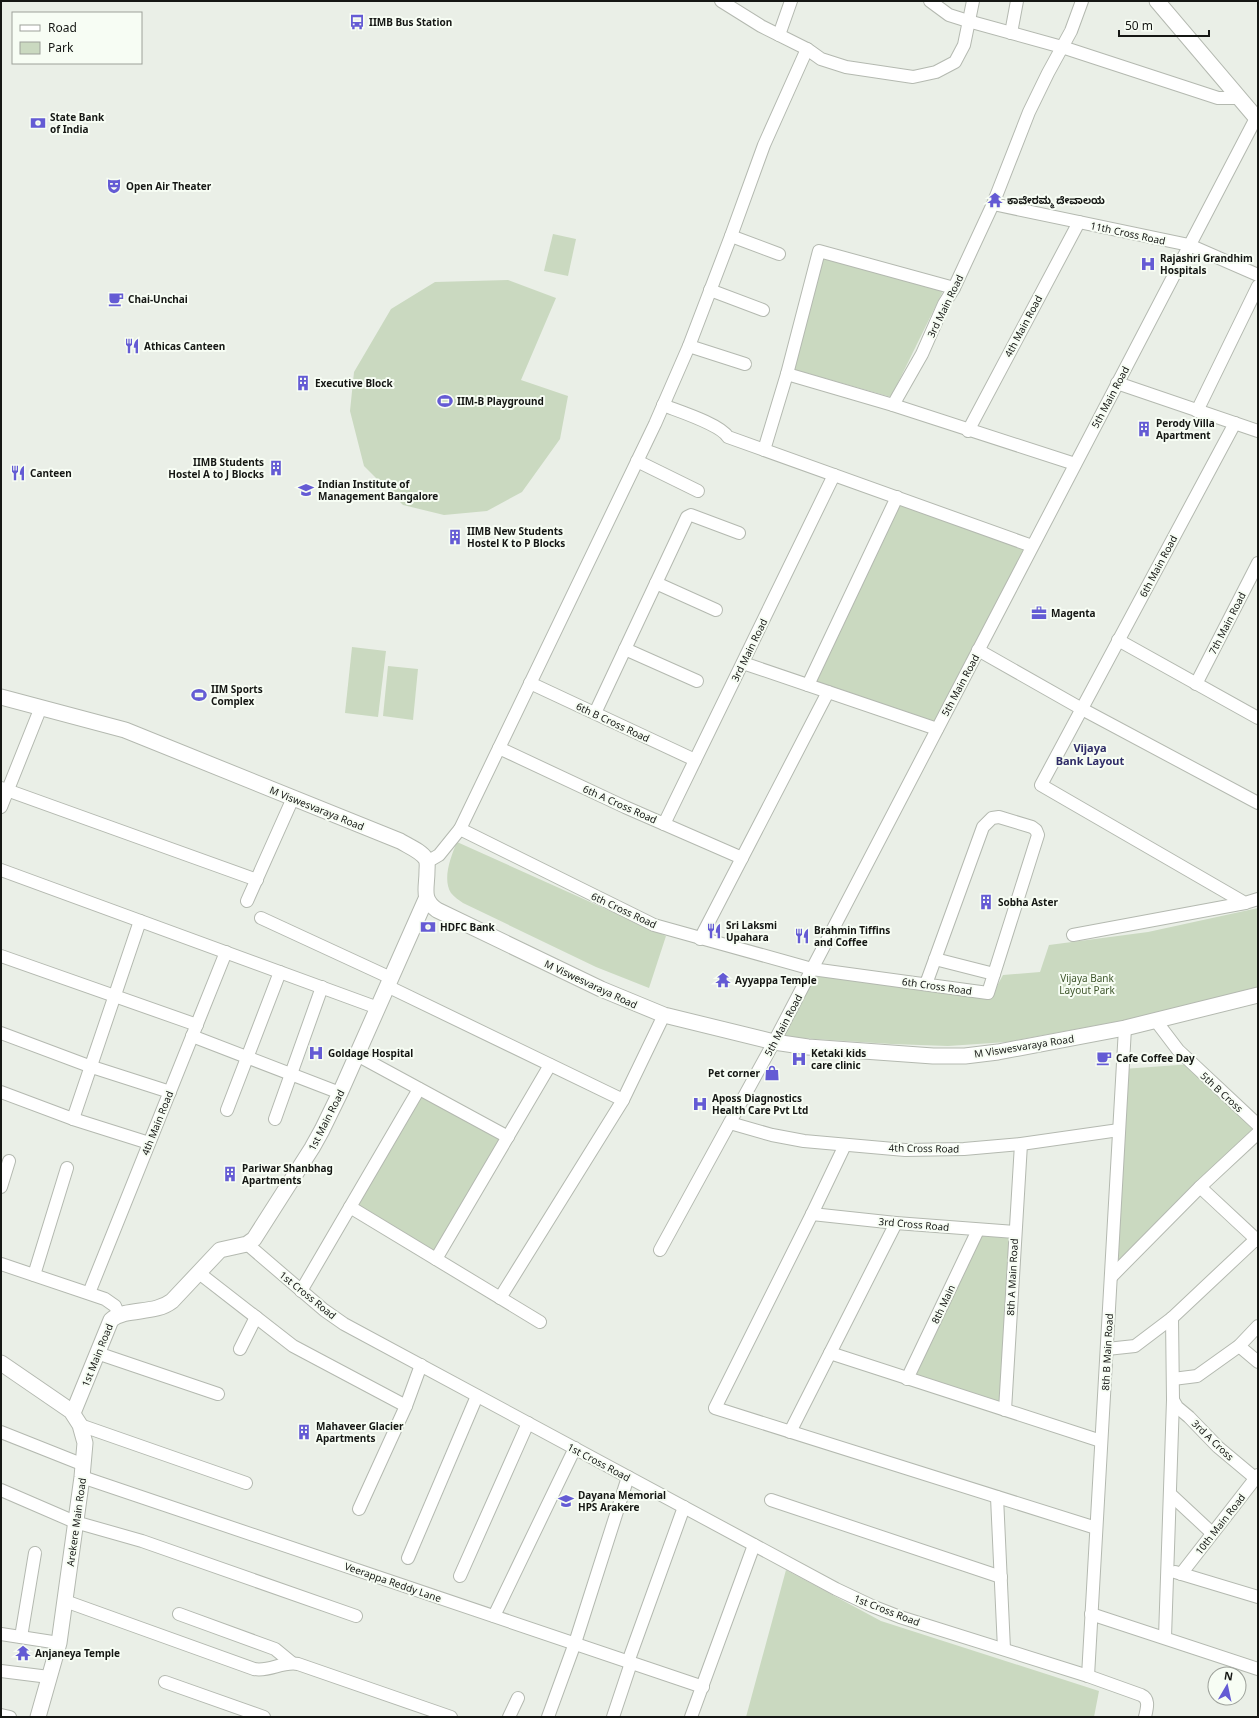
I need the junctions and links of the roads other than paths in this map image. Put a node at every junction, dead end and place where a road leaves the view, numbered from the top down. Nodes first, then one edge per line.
1 (721, 1) edge
2 (791, 1) edge
3 (931, 1) edge
4 (973, 1) edge
5 (1018, 1) edge
6 (1082, 1) edge
7 (1157, 1) edge
8 (968, 21) junction
9 (1010, 33) junction
10 (779, 35) junction
11 (1062, 47) junction
12 (807, 49) junction
13 (1239, 98) junction
14 (1257, 119) edge
15 (993, 204) junction
16 (1079, 222) junction
17 (731, 236) junction
18 (1189, 245) junction
19 (779, 254) dead end
20 (1258, 275) edge
21 (1258, 286) edge
22 (954, 288) junction
23 (710, 290) junction
24 (763, 310) dead end
25 (689, 346) junction
26 (745, 364) dead end
27 (787, 374) junction
28 (1117, 384) junction
29 (663, 405) junction
30 (893, 405) junction
31 (1198, 411) junction
32 (1235, 423) junction
33 (968, 430) junction
34 (1258, 431) edge
35 (764, 450) junction
36 (637, 461) junction
37 (1075, 464) junction
38 (834, 475) junction
39 (698, 491) dead end
40 (897, 497) junction
41 (739, 534) dead end
42 (1032, 546) junction
43 (1258, 563) edge
44 (656, 583) junction
45 (716, 610) dead end
46 (1118, 640) junction
47 (625, 649) junction
48 (978, 650) junction
49 (743, 662) junction
50 (697, 681) dead end
51 (530, 683) junction
52 (1196, 684) junction
53 (808, 685) junction
54 (828, 692) junction
55 (1, 697) edge
56 (41, 707) junction
57 (1082, 709) junction
58 (594, 713) junction
59 (1258, 718) edge
60 (937, 729) junction
61 (499, 748) junction
62 (696, 760) junction
63 (4, 789) edge
64 (293, 798) junction
65 (1258, 803) edge
66 (1, 807) edge
67 (664, 824) junction
68 (460, 829) junction
69 (742, 858) junction
70 (427, 862) junction
71 (1, 870) edge
72 (257, 880) junction
73 (426, 899) junction
74 (1258, 899) edge
75 (247, 902) dead end
76 (1244, 903) junction
77 (261, 918) dead end
78 (140, 921) junction
79 (1073, 935) dead end
80 (700, 939) junction
81 (226, 952) junction
82 (1, 956) edge
83 (936, 959) junction
84 (812, 969) junction
85 (280, 972) junction
86 (994, 974) junction
87 (389, 982) junction
88 (926, 984) junction
89 (322, 987) junction
90 (113, 995) junction
91 (1258, 996) edge
92 (378, 1008) junction
93 (664, 1015) junction
94 (1156, 1021) junction
95 (197, 1024) junction
96 (1126, 1028) junction
97 (1, 1033) edge
98 (192, 1036) junction
99 (774, 1042) junction
100 (357, 1055) junction
101 (247, 1057) junction
102 (550, 1065) junction
103 (89, 1066) junction
104 (292, 1074) junction
105 (419, 1089) junction
106 (1, 1092) edge
107 (170, 1092) junction
108 (340, 1093) junction
109 (623, 1100) junction
110 (227, 1110) dead end
111 (73, 1118) junction
112 (275, 1119) dead end
113 (730, 1123) junction
114 (1258, 1125) edge
115 (1119, 1130) junction
116 (1258, 1133) edge
117 (508, 1137) junction
118 (149, 1143) junction
119 (1021, 1144) junction
120 (845, 1145) junction
121 (9, 1161) dead end
122 (67, 1168) dead end
123 (1, 1187) edge
124 (1200, 1187) junction
125 (350, 1207) junction
126 (812, 1214) junction
127 (896, 1223) junction
128 (978, 1230) junction
129 (1015, 1232) junction
130 (1257, 1240) edge
131 (247, 1244) junction
132 (660, 1250) dead end
133 (436, 1259) junction
134 (1, 1264) edge
135 (199, 1273) junction
136 (34, 1275) junction
137 (1111, 1277) junction
138 (301, 1291) junction
139 (89, 1293) junction
140 (500, 1298) junction
141 (120, 1315) junction
142 (256, 1317) junction
143 (1172, 1318) junction
144 (540, 1322) dead end
145 (1258, 1326) edge
146 (1239, 1346) junction
147 (240, 1349) dead end
148 (1107, 1349) junction
149 (97, 1354) junction
150 (830, 1354) junction
151 (1258, 1362) edge
152 (1, 1363) edge
153 (421, 1365) junction
154 (908, 1379) junction
155 (1173, 1379) junction
156 (218, 1394) dead end
157 (477, 1396) junction
158 (1174, 1400) junction
159 (406, 1406) junction
160 (1005, 1410) junction
161 (77, 1419) junction
162 (528, 1423) junction
163 (1, 1432) edge
164 (790, 1432) junction
165 (1102, 1441) junction
166 (575, 1448) junction
167 (83, 1471) junction
168 (1257, 1476) edge
169 (628, 1477) junction
170 (246, 1483) dead end
171 (1, 1490) edge
172 (1170, 1494) junction
173 (997, 1497) junction
174 (771, 1500) dead end
175 (684, 1507) junction
176 (359, 1509) dead end
177 (76, 1522) junction
178 (1096, 1528) junction
179 (1212, 1533) junction
180 (754, 1545) junction
181 (35, 1553) dead end
182 (408, 1558) dead end
183 (1167, 1570) junction
184 (1181, 1574) junction
185 (460, 1576) dead end
186 (1001, 1577) junction
187 (1258, 1597) edge
188 (65, 1601) junction
189 (179, 1614) dead end
190 (1091, 1614) junction
191 (356, 1616) dead end
192 (494, 1616) junction
193 (1, 1634) edge
194 (21, 1637) junction
195 (1165, 1637) junction
196 (59, 1643) junction
197 (575, 1643) junction
198 (1004, 1649) junction
199 (630, 1662) junction
200 (292, 1663) junction
201 (1258, 1669) edge
202 (1, 1671) edge
203 (1088, 1676) junction
204 (49, 1677) junction
205 (165, 1682) dead end
206 (703, 1687) junction
207 (518, 1698) dead end
208 (1, 1715) edge
209 (250, 1715) edge
210 (511, 1716) edge
211 (10, 1717) edge
212 (38, 1717) edge
213 (264, 1717) edge
214 (451, 1717) edge
215 (548, 1717) edge
216 (613, 1717) edge
217 (691, 1717) edge
218 (1145, 1717) edge

1 - 10 street
2 - 10 street
3 - 8 street
4 - 8 street
5 - 9 street
6 - 11 street, 3rd Main Road
7 - 13 street
8 - 9 street
8 - 12 street
9 - 11 street
10 - 12 street
11 - 13 street
11 - 15 street, 3rd Main Road
12 - 17 street
13 - 14 street
14 - 18 street, 5th Main Road
15 - 16 street, 11th Cross Road
15 - 22 street, 3rd Main Road
16 - 18 street, 11th Cross Road
16 - 33 street, 4th Main Road
17 - 19 street
17 - 23 street
18 - 20 street, 11th Cross Road
18 - 28 street, 5th Main Road
21 - 31 street
22 - 27 street
22 - 30 street, 3rd Main Road
23 - 24 street
23 - 25 street
25 - 26 street
25 - 29 street
27 - 30 street
27 - 35 street
28 - 31 street
28 - 37 street, 5th Main Road
29 - 35 street
29 - 36 street
30 - 33 street
31 - 32 street
32 - 34 street
32 - 46 street, 6th Main Road
33 - 37 street
35 - 38 street
36 - 39 street
36 - 51 street
37 - 42 street, 5th Main Road
38 - 40 street
38 - 49 street, 3rd Main Road
40 - 42 street
40 - 53 street
41 - 44 street
42 - 48 street, 5th Main Road
43 - 52 street, 7th Main Road
44 - 45 street
44 - 47 street
46 - 52 street
46 - 57 street, 6th Main Road
47 - 50 street
47 - 58 street
48 - 57 street
48 - 60 street, 5th Main Road
49 - 53 street
49 - 62 street, 3rd Main Road
51 - 58 street, 6th B Cross Road
51 - 61 street
52 - 59 street
53 - 54 street
54 - 60 street
54 - 69 street
55 - 56 street, M Viswesvaraya Road
56 - 63 street
56 - 64 street, M Viswesvaraya Road
57 - 65 street
57 - 76 street, 6th Main Road
58 - 62 street, 6th B Cross Road
60 - 84 street, 5th Main Road
61 - 67 street, 6th A Cross Road
61 - 68 street
62 - 67 street, 3rd Main Road
63 - 66 street
63 - 72 street
64 - 70 street, M Viswesvaraya Road
64 - 72 street
67 - 69 street, 6th A Cross Road
68 - 70 street
68 - 80 street, 6th Cross Road
69 - 80 street
70 - 73 street
71 - 78 street
72 - 75 street
73 - 87 street, 1st Main Road
73 - 93 street, M Viswesvaraya Road
74 - 76 street
76 - 79 street
77 - 87 street
78 - 81 street
78 - 90 street
80 - 84 street, 6th Cross Road
81 - 85 street
81 - 95 street, 4th Main Road
82 - 90 street
83 - 86 street
83 - 86 street
83 - 88 street
84 - 88 street, 6th Cross Road
84 - 99 street, 5th Main Road
85 - 89 street
85 - 101 street
86 - 88 street, 6th Cross Road
87 - 92 street, 1st Main Road
87 - 102 street
89 - 92 street
89 - 104 street
90 - 95 street
90 - 103 street
91 - 94 street, M Viswesvaraya Road
92 - 100 street, 1st Main Road
93 - 99 street, M Viswesvaraya Road
93 - 109 street
94 - 96 street, M Viswesvaraya Road
94 - 114 street, 5th B Cross
95 - 98 street, 4th Main Road
96 - 99 street, M Viswesvaraya Road
96 - 115 street, 8th B Main Road
97 - 103 street
98 - 101 street
98 - 107 street, 4th Main Road
99 - 113 street, 5th Main Road
100 - 105 street
100 - 108 street, 1st Main Road
101 - 104 street
101 - 110 street
102 - 109 street
102 - 117 street
103 - 107 street
103 - 111 street
104 - 108 street
104 - 112 street
105 - 117 street
105 - 125 street
106 - 111 street
107 - 118 street, 4th Main Road
108 - 131 street, 1st Main Road
109 - 140 street
111 - 118 street
113 - 120 street, 4th Cross Road
113 - 132 street, 5th Main Road
115 - 119 street, 4th Cross Road
115 - 137 street, 8th B Main Road
116 - 124 street
117 - 133 street
118 - 139 street, 4th Main Road
119 - 120 street, 4th Cross Road
119 - 129 street, 8th A Main Road
120 - 126 street
121 - 123 street
122 - 136 street
124 - 130 street
124 - 137 street
125 - 133 street
125 - 138 street
126 - 127 street, 3rd Cross Road
126 - 164 street
127 - 128 street, 3rd Cross Road
127 - 150 street
128 - 129 street, 3rd Cross Road
128 - 154 street, 8th Main
129 - 160 street, 8th A Main Road
130 - 143 street
131 - 135 street, 1st Main Road
131 - 138 street, 1st Cross Road
133 - 140 street
134 - 136 street
135 - 141 street, 1st Main Road
135 - 142 street
136 - 139 street
137 - 148 street, 8th B Main Road
138 - 153 street, 1st Cross Road
139 - 141 street
140 - 144 street
141 - 149 street, 1st Main Road
142 - 147 street
142 - 159 street
143 - 148 street
143 - 155 street
145 - 146 street
146 - 151 street
146 - 155 street
148 - 165 street, 8th B Main Road
149 - 156 street
149 - 161 street, 1st Main Road
150 - 154 street
150 - 164 street
152 - 161 street
153 - 157 street, 1st Cross Road
153 - 159 street
154 - 160 street
155 - 158 street
157 - 162 street, 1st Cross Road
157 - 182 street
158 - 168 street, 3rd A Cross
158 - 172 street
159 - 176 street
160 - 165 street
161 - 167 street, Arekere Main Road
161 - 170 street
162 - 166 street, 1st Cross Road
162 - 185 street
163 - 167 street, Veerappa Reddy Lane
164 - 173 street
165 - 178 street, 8th B Main Road
166 - 169 street, 1st Cross Road
166 - 192 street
167 - 177 street, Arekere Main Road
167 - 192 street, Veerappa Reddy Lane
168 - 179 street, 10th Main Road
169 - 175 street, 1st Cross Road
169 - 197 street
171 - 177 street
172 - 179 street
172 - 183 street
173 - 178 street
173 - 186 street
174 - 186 street
175 - 180 street, 1st Cross Road
175 - 199 street
177 - 188 street, Arekere Main Road
177 - 191 street
178 - 190 street, 8th B Main Road
179 - 184 street, 10th Main Road
180 - 198 street, 1st Cross Road
180 - 206 street
181 - 194 street
183 - 184 street
183 - 195 street
184 - 187 street
186 - 198 street
188 - 196 street, Arekere Main Road
188 - 200 street
189 - 200 street
190 - 195 street
190 - 203 street, 8th B Main Road
192 - 197 street, Veerappa Reddy Lane
193 - 194 street
194 - 196 street
195 - 201 street
196 - 204 street, Arekere Main Road
197 - 199 street, Veerappa Reddy Lane
197 - 215 street
198 - 203 street, 1st Cross Road
199 - 206 street, Veerappa Reddy Lane
199 - 216 street
200 - 214 street
202 - 204 street
203 - 218 street, 1st Cross Road
204 - 212 street, Arekere Main Road
205 - 209 street
206 - 217 street
207 - 210 street
208 - 211 street
209 - 213 street

